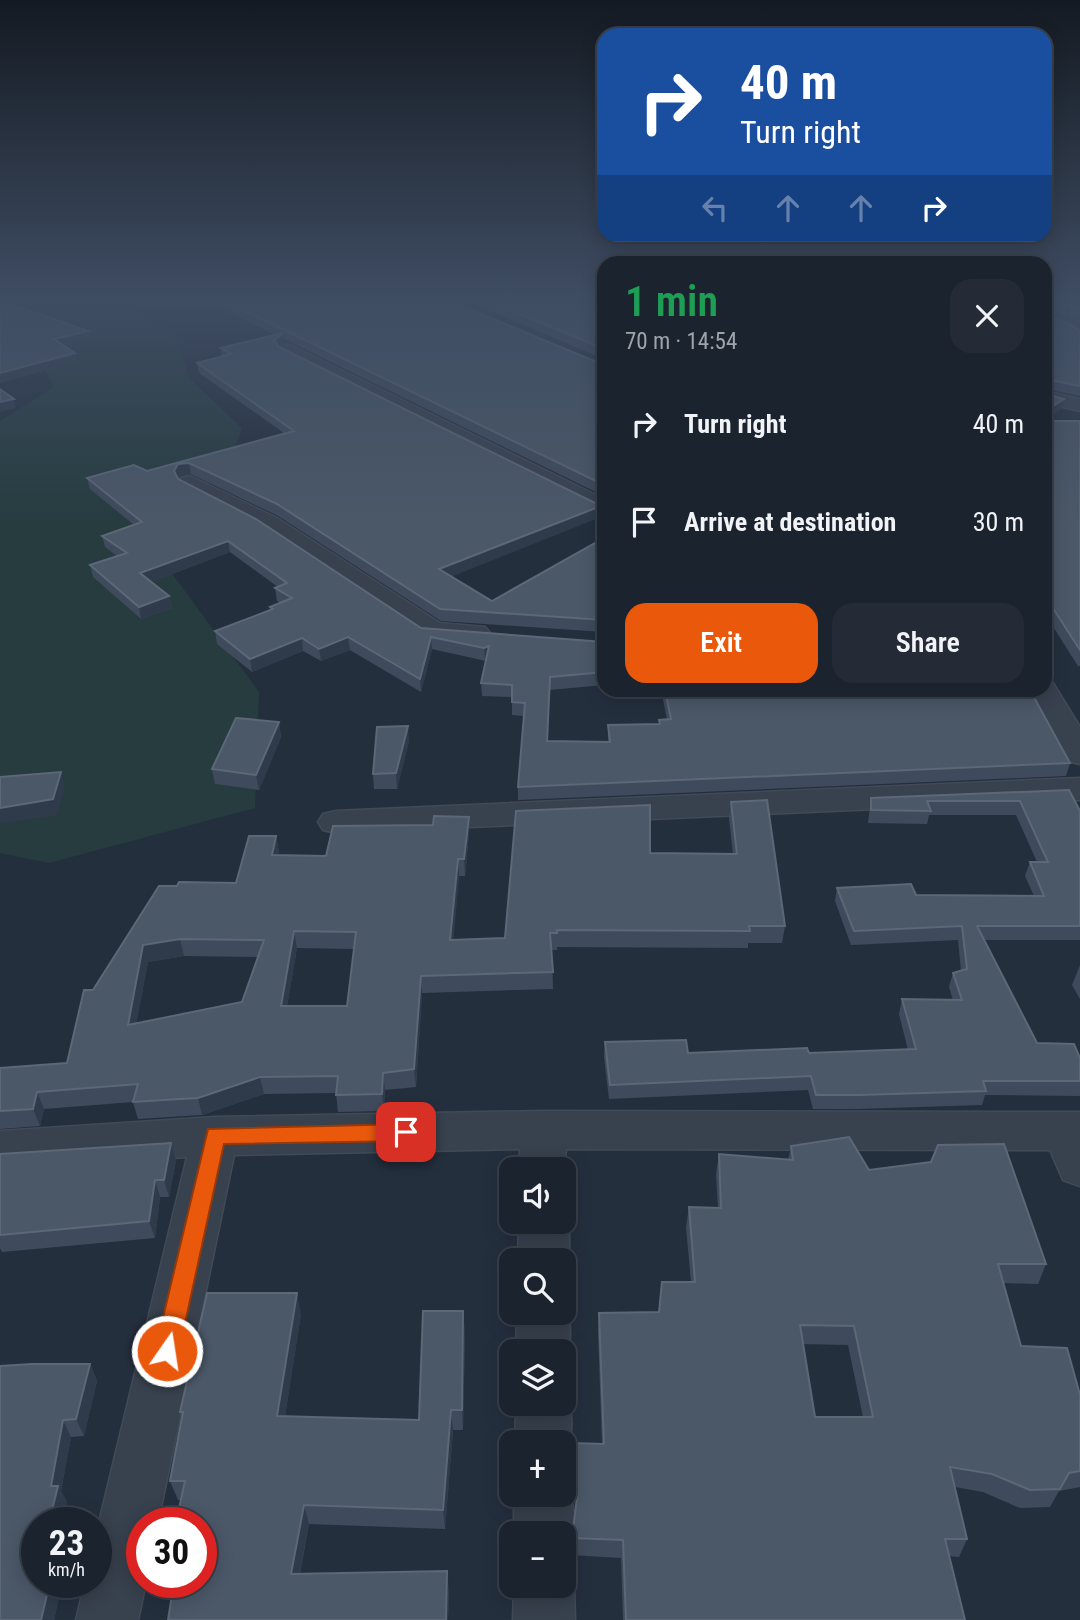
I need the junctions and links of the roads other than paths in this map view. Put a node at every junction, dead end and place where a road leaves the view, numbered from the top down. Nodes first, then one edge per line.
1 (335, 374) edge
2 (1052, 399) edge
3 (1080, 405) edge
4 (190, 483) edge
5 (597, 505) edge
6 (502, 636) edge
7 (1046, 697) edge
8 (1080, 754) edge
9 (1080, 789) edge
10 (336, 822) dead end
11 (215, 1136) junction
12 (1075, 1143) edge
13 (543, 1149) edge
14 (0, 1150) edge
15 (544, 1598) edge
16 (107, 1620) edge
17 (544, 1620) edge

1 - 5 street
2 - 3 street
4 - 6 street
7 - 8 street
9 - 10 street
11 - 13 street
11 - 14 street
11 - 16 street
12 - 13 street
15 - 17 street

